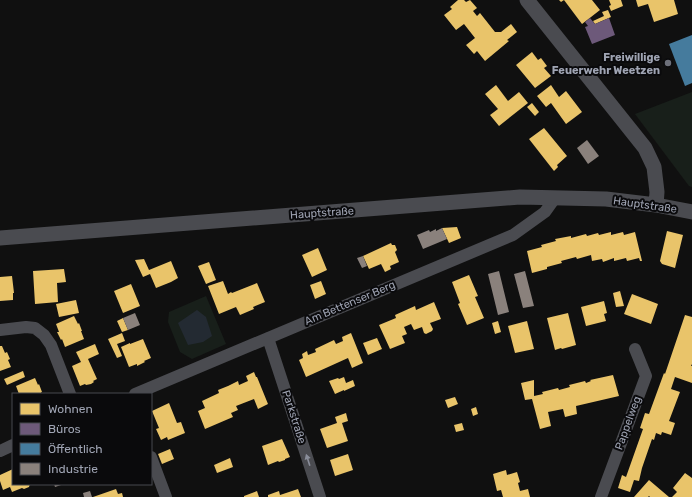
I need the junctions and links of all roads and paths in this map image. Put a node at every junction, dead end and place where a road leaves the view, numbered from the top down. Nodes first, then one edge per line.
1 (528, 0) edge
2 (555, 198) junction
3 (656, 205) junction
4 (692, 212) edge
5 (0, 238) edge
6 (0, 330) edge
7 (268, 338) junction
8 (635, 349) dead end
9 (70, 393) edge
10 (137, 393) edge
11 (12, 445) edge
12 (0, 451) edge
13 (152, 460) edge
14 (166, 497) edge
15 (320, 497) edge
16 (601, 497) edge

1 - 3 street
2 - 3 street, Hauptstraße
2 - 5 street, Hauptstraße
2 - 7 street, Am Bettenser Berg
3 - 4 street, Hauptstraße
6 - 9 street
7 - 10 street, Am Bettenser Berg
15 -> 7 street, Parkstraße
8 - 16 street, Pappelweg
11 - 12 street
13 - 14 street

